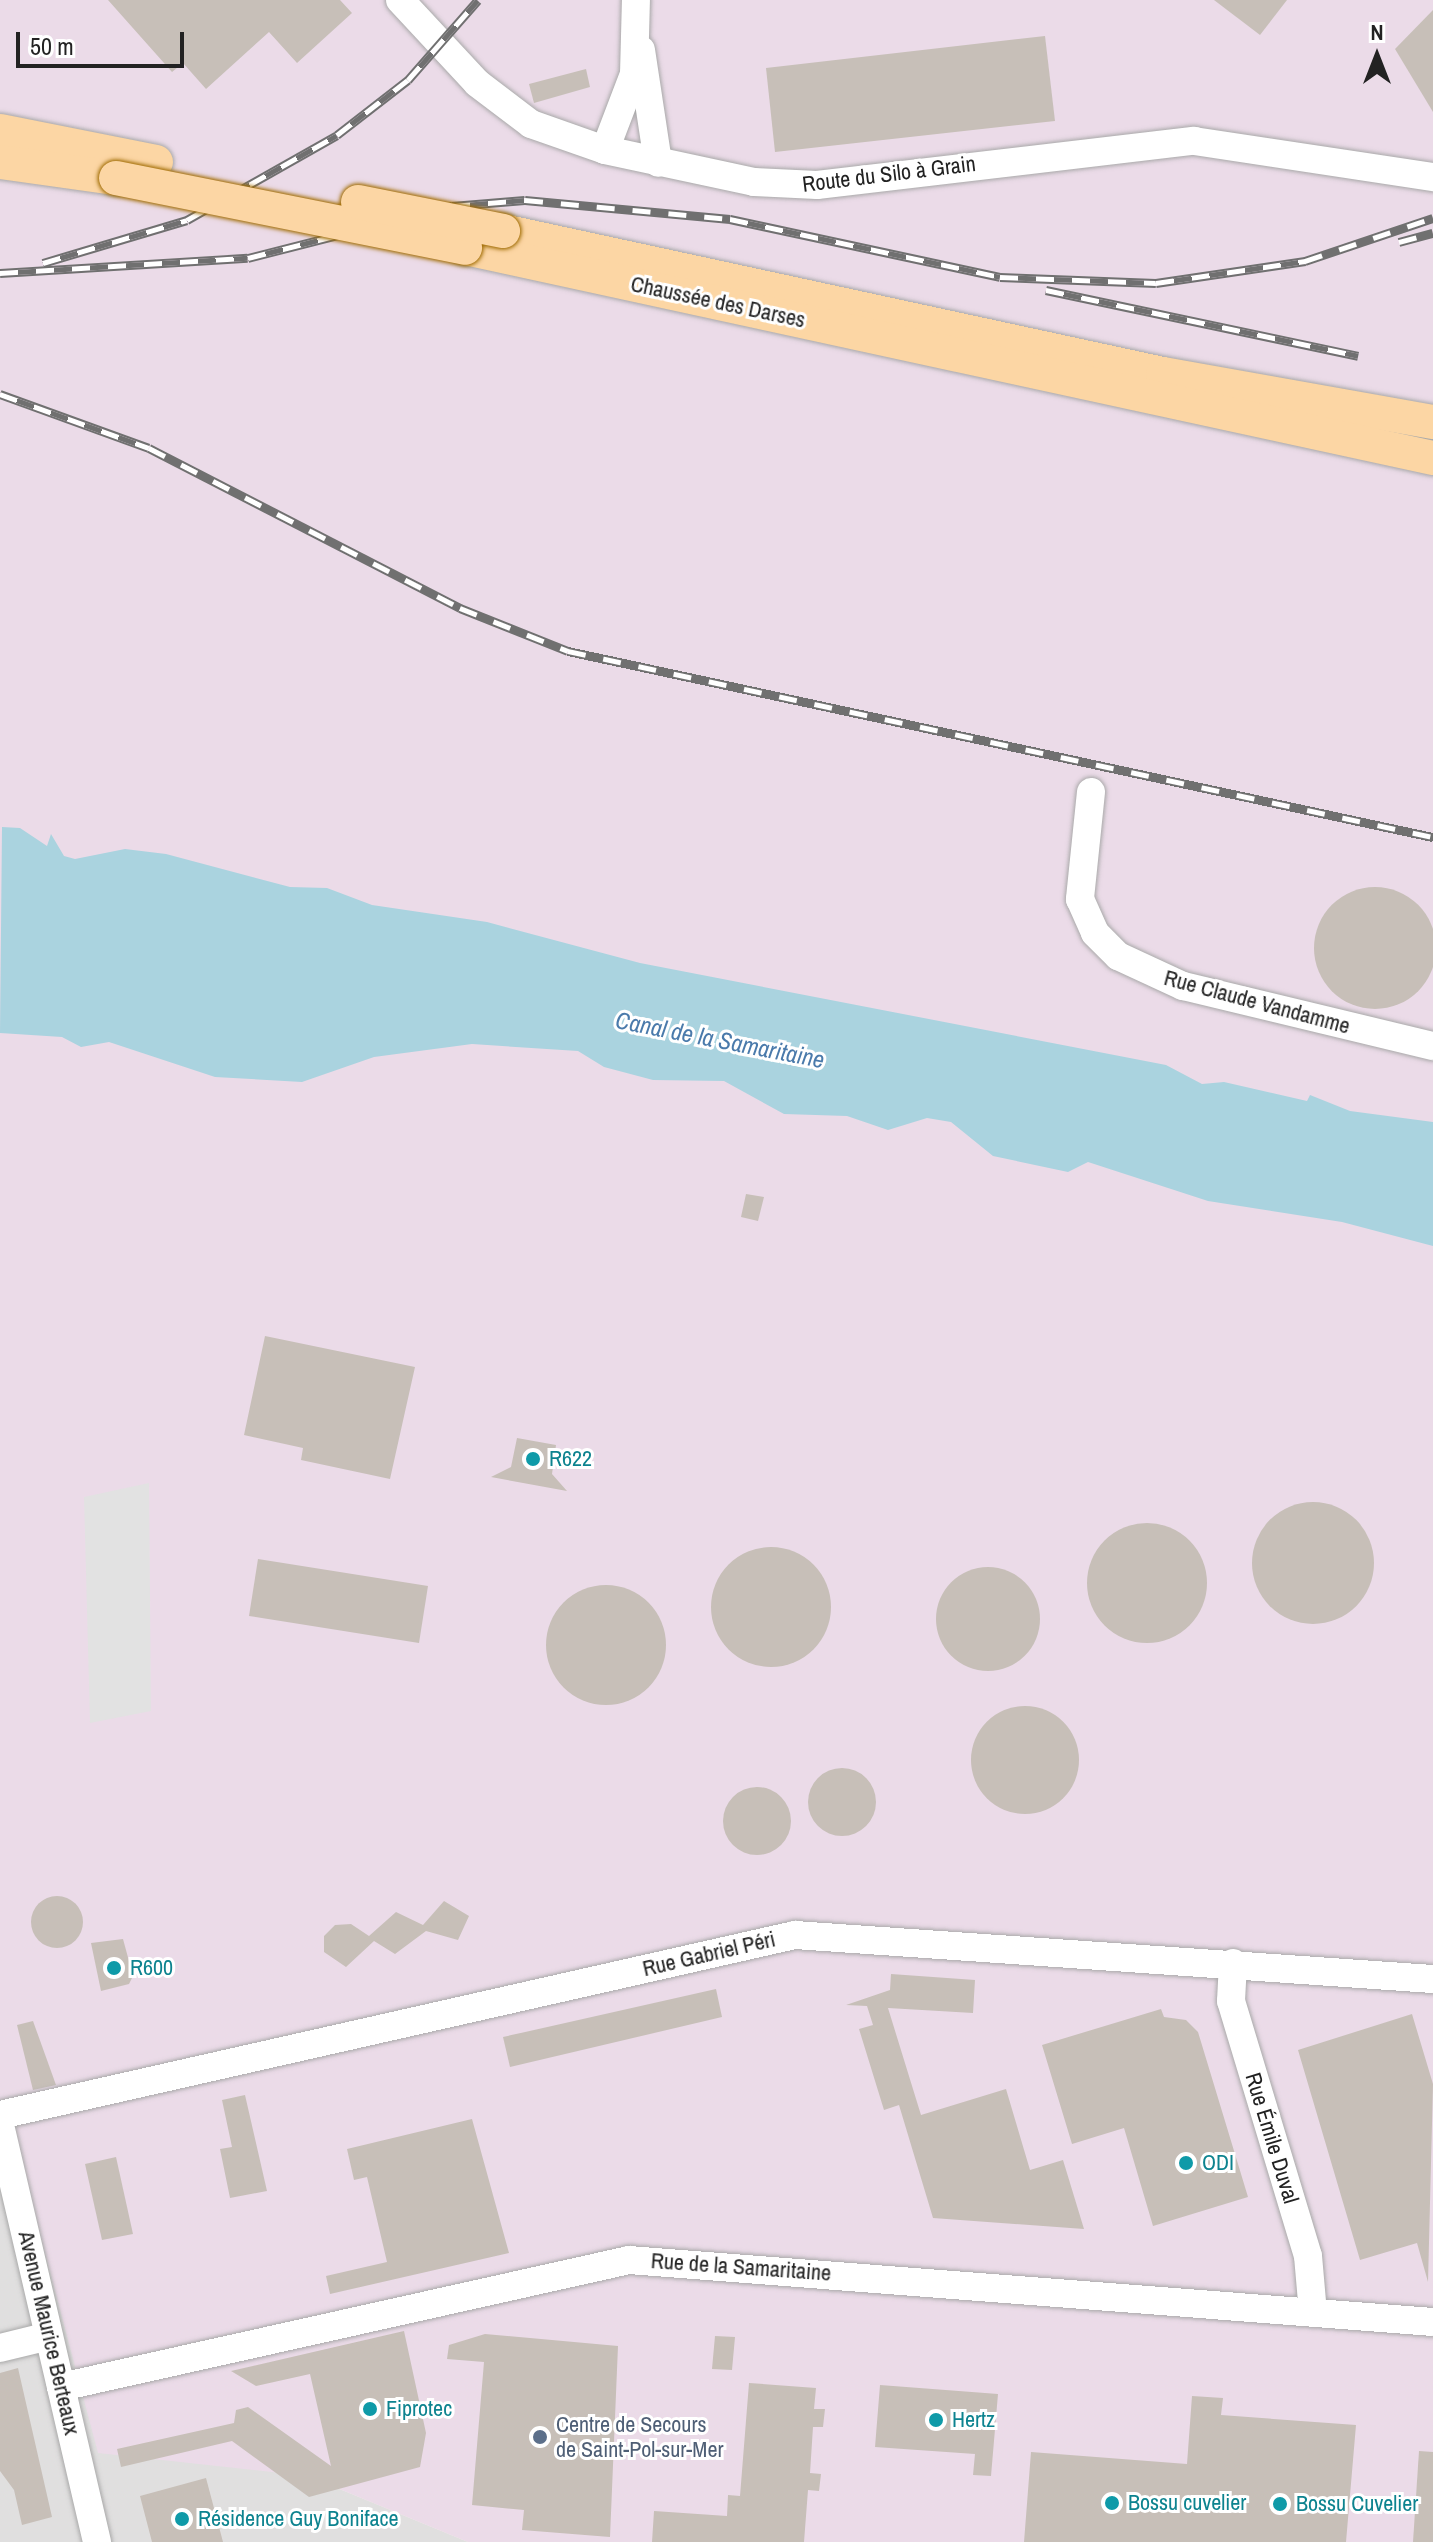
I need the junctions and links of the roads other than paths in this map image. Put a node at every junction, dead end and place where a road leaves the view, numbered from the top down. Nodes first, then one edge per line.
1 (400, 0) edge
2 (636, 0) edge
3 (639, 42) junction
4 (0, 131) edge
5 (605, 150) junction
6 (0, 162) edge
7 (658, 163) junction
8 (1433, 177) edge
9 (1433, 422) edge
10 (1433, 458) edge
11 (1091, 792) dead end
12 (1433, 1046) edge
13 (1233, 1963) junction
14 (1433, 1979) edge
15 (0, 2115) edge
16 (0, 2125) edge
17 (1313, 2313) junction
18 (1433, 2322) edge
19 (49, 2336) junction
20 (0, 2348) edge
21 (61, 2387) junction
22 (97, 2542) edge

1 - 5 street, Route du Silo à Grain
2 - 3 street
3 - 5 street
3 - 7 street
4 - 9 main road, Chaussée des Darses, bridge
5 - 7 street, Route du Silo à Grain
6 - 10 main road, Chaussée des Darses, bridge
7 - 8 street, Route du Silo à Grain
11 - 12 street, Rue Claude Vandamme
13 - 14 street, Rue Gabriel Péri
13 - 15 street, Rue Gabriel Péri
13 - 17 street, Rue Émile Duval
16 - 19 street, Avenue Maurice Berteaux
17 - 18 street, Rue de la Samaritaine
17 - 21 street, Rue de la Samaritaine
19 - 20 street
19 - 21 street, Avenue Maurice Berteaux
21 - 22 street, Avenue Maurice Berteaux

